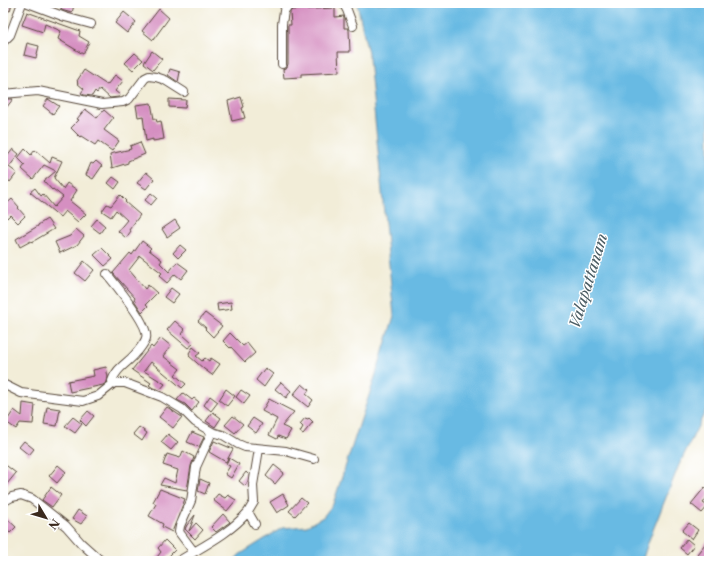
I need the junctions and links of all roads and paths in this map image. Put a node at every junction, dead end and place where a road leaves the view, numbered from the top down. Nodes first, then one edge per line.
1 (22, 3) edge
2 (28, 3) edge
3 (290, 3) edge
4 (343, 3) edge
5 (91, 24) dead end
6 (353, 26) dead end
7 (3, 42) edge
8 (282, 64) dead end
9 (184, 92) dead end
10 (3, 94) edge
11 (106, 274) dead end
12 (114, 383) junction
13 (3, 384) edge
14 (212, 432) junction
15 (259, 449) junction
16 (314, 459) dead end
17 (3, 502) edge
18 (248, 512) junction
19 (255, 524) dead end
20 (194, 552) junction
21 (101, 561) edge
22 (179, 561) edge

1 - 7 street
2 - 5 street
3 - 8 street
4 - 6 street
9 - 10 street
11 - 12 street
12 - 13 street
12 - 14 street
14 - 15 street
14 - 20 street
15 - 16 street
15 - 18 street
17 - 21 street
18 - 19 street
18 - 20 street
20 - 22 street

